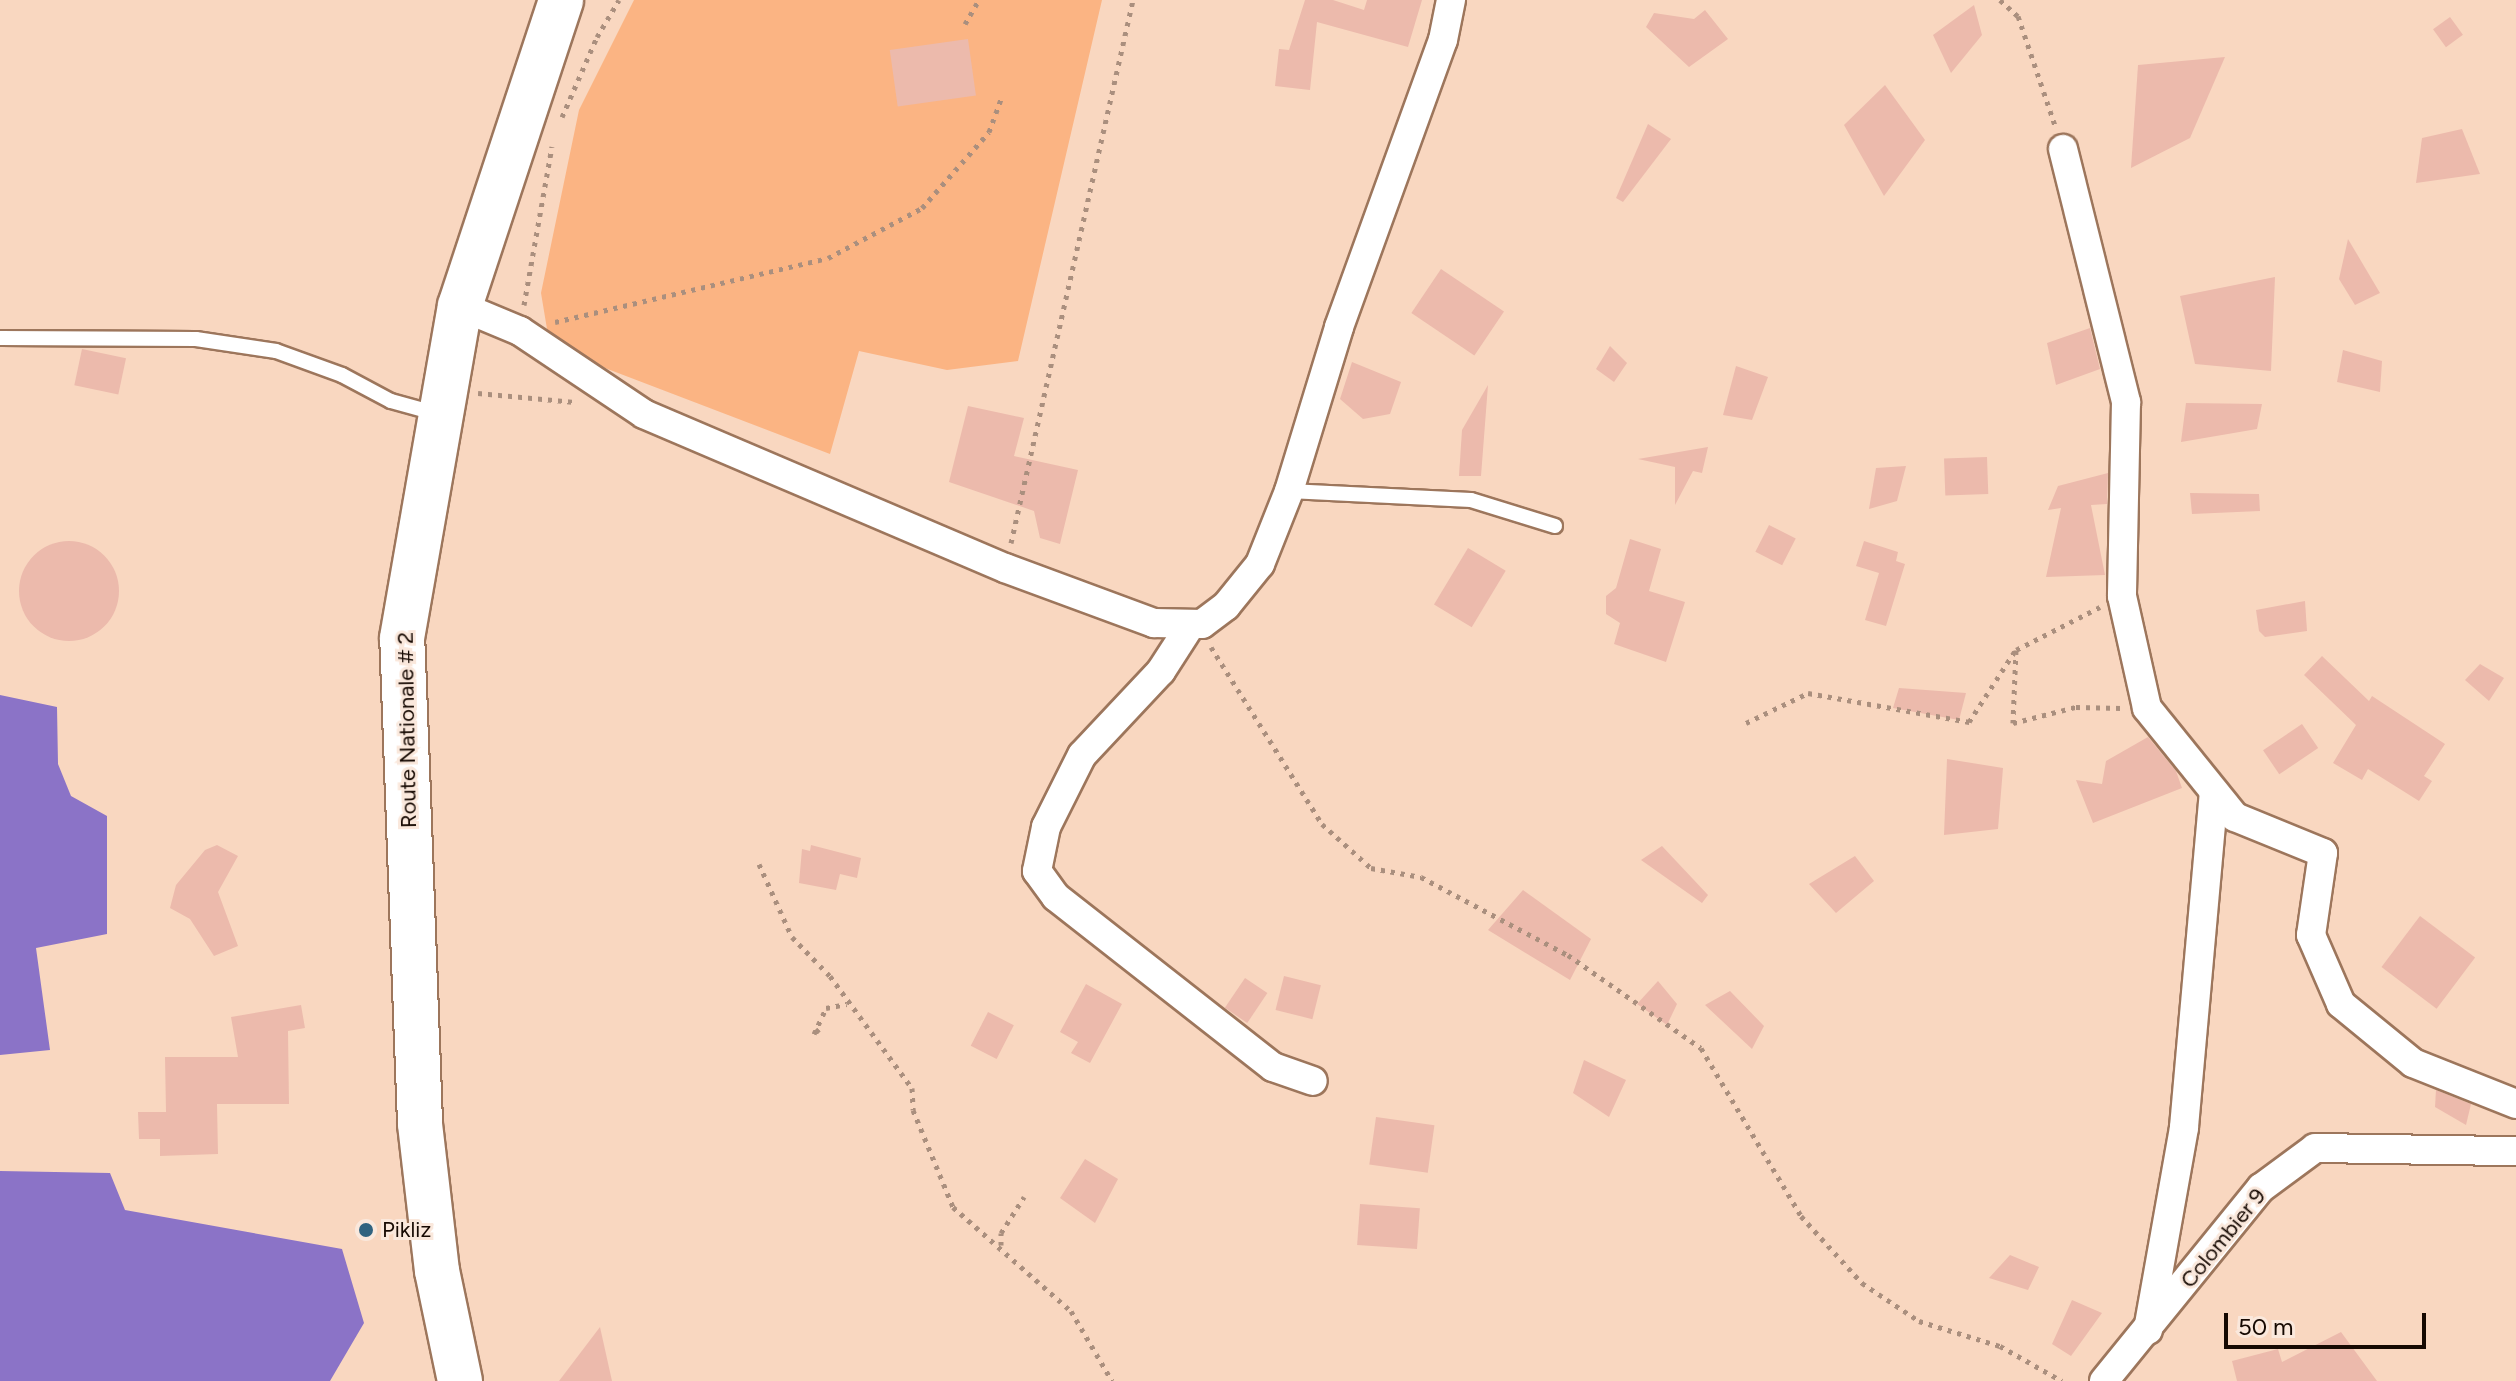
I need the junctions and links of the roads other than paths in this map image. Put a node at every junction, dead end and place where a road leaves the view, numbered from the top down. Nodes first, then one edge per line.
1 (561, 0) edge
2 (1451, 0) edge
3 (2063, 149) road end
4 (460, 306) junction
5 (0, 338) edge
6 (442, 402) junction
7 (1289, 491) junction
8 (1555, 526) dead end
9 (1196, 625) junction
10 (2214, 792) junction
11 (1313, 1081) dead end
12 (2516, 1104) edge
13 (2516, 1151) edge
14 (2148, 1330) junction
15 (460, 1381) edge
16 (2104, 1381) edge

1 - 4 main road, Route Nationale # 2
2 - 7 street
3 - 10 street
4 - 6 main road, Route Nationale # 2
4 - 9 street
5 - 6 lane
6 - 15 main road, Route Nationale # 2
7 - 8 lane
7 - 9 street
9 - 11 street
10 - 12 street
10 - 14 street
13 - 14 street, Colombier 9
14 - 16 street, Colombier 9

